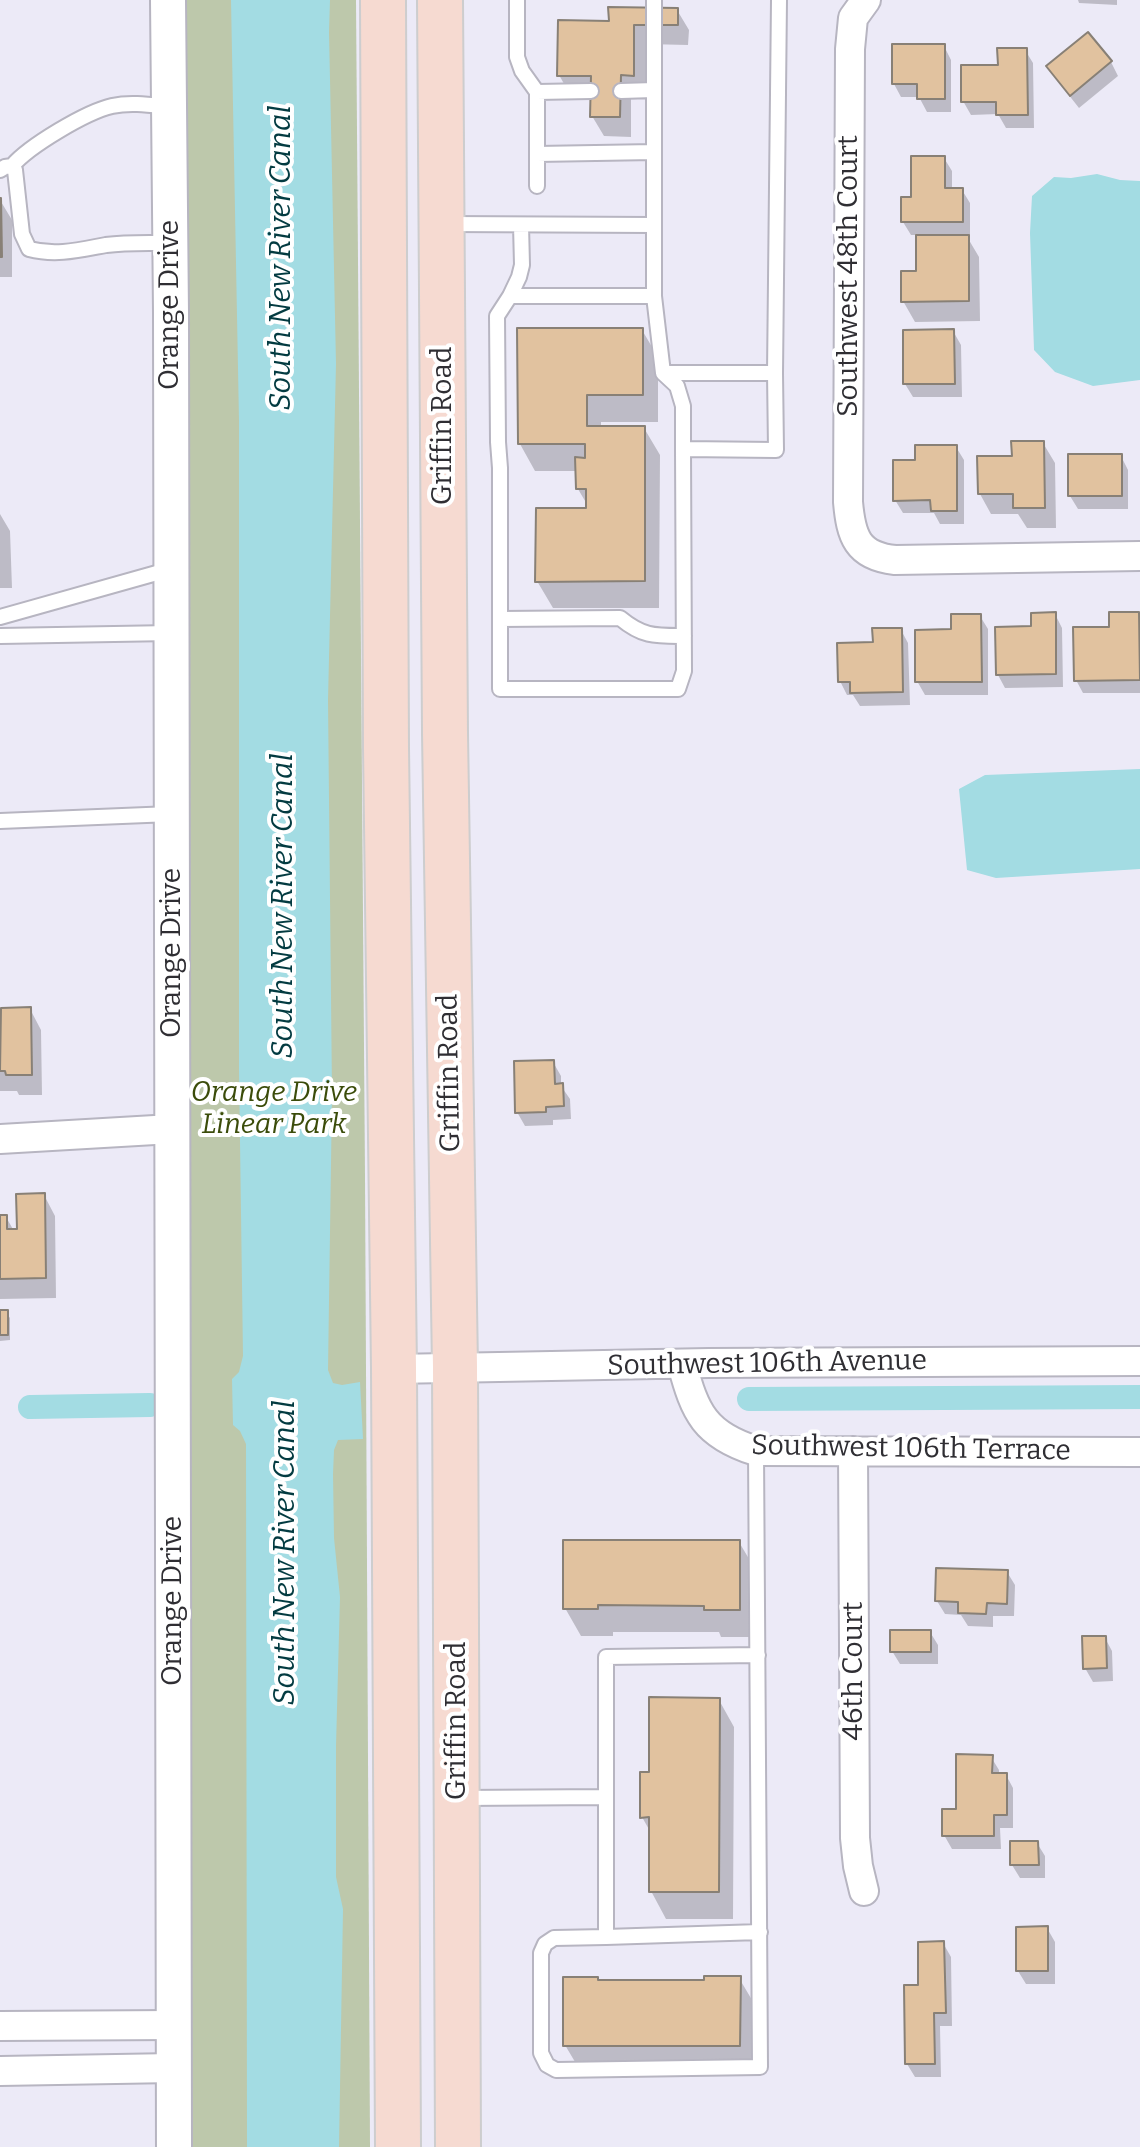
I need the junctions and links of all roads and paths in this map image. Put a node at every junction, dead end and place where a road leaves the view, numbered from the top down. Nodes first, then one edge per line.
1 (168, 0) edge
2 (440, 0) edge
3 (517, 0) edge
4 (654, 0) edge
5 (779, 0) edge
6 (864, 2) edge
7 (383, 5) edge
8 (441, 87) junction
9 (654, 90) junction
10 (591, 91) dead end
11 (621, 91) dead end
12 (537, 92) junction
13 (169, 107) junction
14 (654, 152) junction
15 (537, 154) junction
16 (6, 168) edge
17 (537, 186) dead end
18 (442, 224) junction
19 (521, 225) junction
20 (654, 225) junction
21 (170, 243) junction
22 (510, 296) junction
23 (654, 296) junction
24 (663, 373) junction
25 (775, 373) junction
26 (683, 449) junction
27 (1140, 556) edge
28 (171, 569) junction
29 (0, 617) edge
30 (500, 619) junction
31 (171, 633) junction
32 (0, 636) edge
33 (684, 636) junction
34 (0, 810) edge
35 (171, 814) junction
36 (0, 821) edge
37 (17, 821) junction
38 (172, 1129) junction
39 (0, 1139) edge
40 (1140, 1361) edge
41 (682, 1364) junction
42 (455, 1367) junction
43 (394, 1369) junction
44 (756, 1451) junction
45 (853, 1451) junction
46 (1140, 1452) edge
47 (758, 1655) junction
48 (606, 1797) junction
49 (457, 1798) junction
50 (864, 1891) dead end
51 (760, 1932) junction
52 (606, 1937) junction
53 (174, 2025) junction
54 (0, 2026) edge
55 (174, 2068) junction
56 (0, 2071) edge
57 (174, 2147) edge
58 (398, 2147) edge
59 (458, 2147) edge

1 - 13 street, Orange Drive
2 - 8 main road, Griffin Road
3 - 12 lane
4 - 9 lane
5 - 25 lane
6 - 27 street, Southwest 48th Court
7 - 8 main road
7 - 43 main road, Griffin Road
8 - 18 main road, Griffin Road
9 - 11 lane
9 - 14 lane
10 - 12 lane
12 - 15 lane
13 - 16 lane
13 - 21 street, Orange Drive
14 - 15 lane
14 - 20 lane
15 - 17 lane
16 - 21 lane
18 - 19 lane
18 - 42 main road, Griffin Road
19 - 20 lane
19 - 22 lane
20 - 23 lane
21 - 28 street, Orange Drive
22 - 23 lane
22 - 30 lane
23 - 24 lane
24 - 25 lane
24 - 26 lane
25 - 26 lane
26 - 33 lane
28 - 29 lane
28 - 31 street, Orange Drive
30 - 33 lane
30 - 33 lane
31 - 32 lane
31 - 35 street, Orange Drive
34 - 37 lane
35 - 37 lane
35 - 38 street, Orange Drive
36 - 37 lane
38 - 39 street
38 - 53 street, Orange Drive
40 - 41 street, Southwest 106th Avenue
41 - 42 street, Southwest 106th Avenue
41 - 44 street, Southwest 106th Terrace
42 - 43 street, Southwest 106th Avenue
42 - 49 main road, Griffin Road
43 - 58 main road, Griffin Road
44 - 45 street, Southwest 106th Terrace
44 - 47 lane
45 - 46 street, Southwest 106th Terrace
45 - 50 street, 46th Court
47 - 48 lane
47 - 51 lane
48 - 49 lane
48 - 52 lane
49 - 59 main road, Griffin Road
51 - 52 lane
51 - 52 lane
53 - 54 street
53 - 55 street, Orange Drive
55 - 56 street
55 - 57 street, Orange Drive

